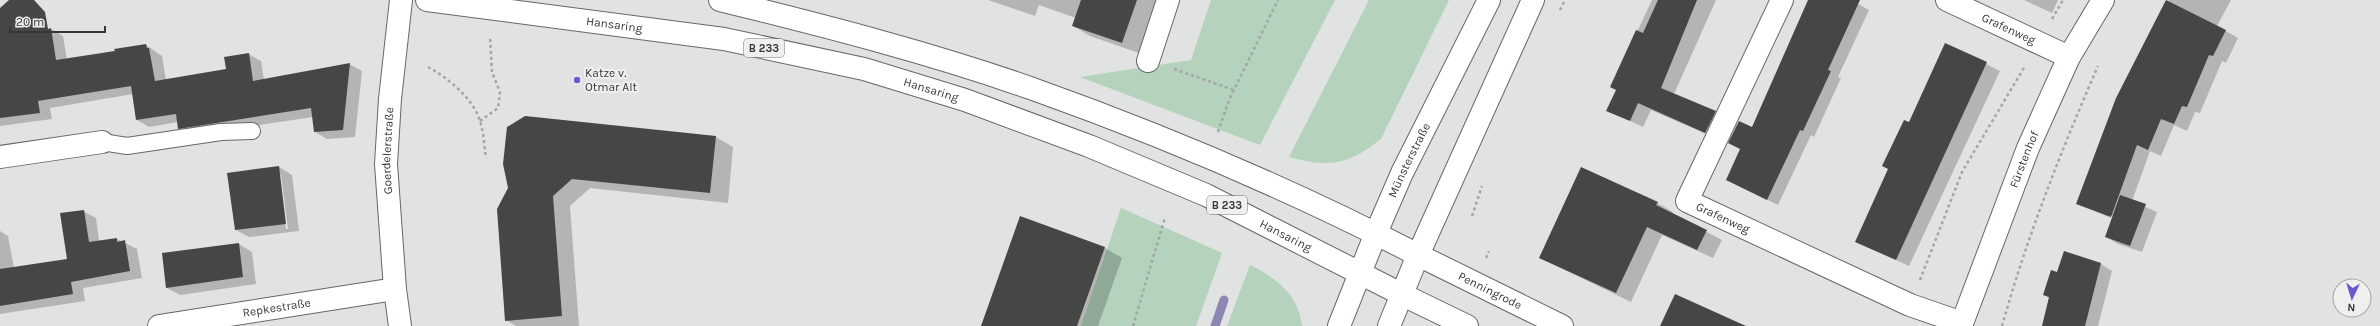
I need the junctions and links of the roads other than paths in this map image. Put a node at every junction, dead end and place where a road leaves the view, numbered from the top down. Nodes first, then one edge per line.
1 (401, 0) edge
2 (427, 0) edge
3 (720, 0) edge
4 (1168, 0) edge
5 (1489, 0) edge
6 (1533, 0) edge
7 (1782, 0) edge
8 (1947, 0) edge
9 (2103, 0) edge
10 (2070, 58) junction
11 (1148, 61) road end
12 (252, 130) dead end
13 (102, 142) joint
14 (0, 157) edge
15 (1376, 233) junction
16 (1418, 255) junction
17 (1360, 274) junction
18 (394, 289) junction
19 (1401, 294) junction
20 (1962, 324) edge
21 (159, 326) edge
22 (400, 326) edge
23 (1339, 326) edge
24 (1389, 326) edge
25 (1467, 326) edge
26 (1562, 326) edge

1 - 18 main road, Goerdelerstraße
2 - 17 main road, Hansaring / B 233
3 - 15 main road
4 - 11 main road
5 - 15 main road, Münsterstraße
6 - 16 main road
7 - 20 main road, Grafenweg
8 - 10 main road, Grafenweg
9 - 10 main road, Fürstenhof
10 - 20 main road, Fürstenhof
12 - 13 lane
13 - 14 main road
15 - 16 main road
15 - 17 main road, Münsterstraße
16 - 19 main road
16 - 26 main road, Penningrode
17 - 19 main road, Hansaring / B 233
17 - 23 main road, Münsterstraße
18 - 21 main road, Repkestraße
18 - 22 main road, Goerdelerstraße
19 - 24 main road
19 - 25 main road

